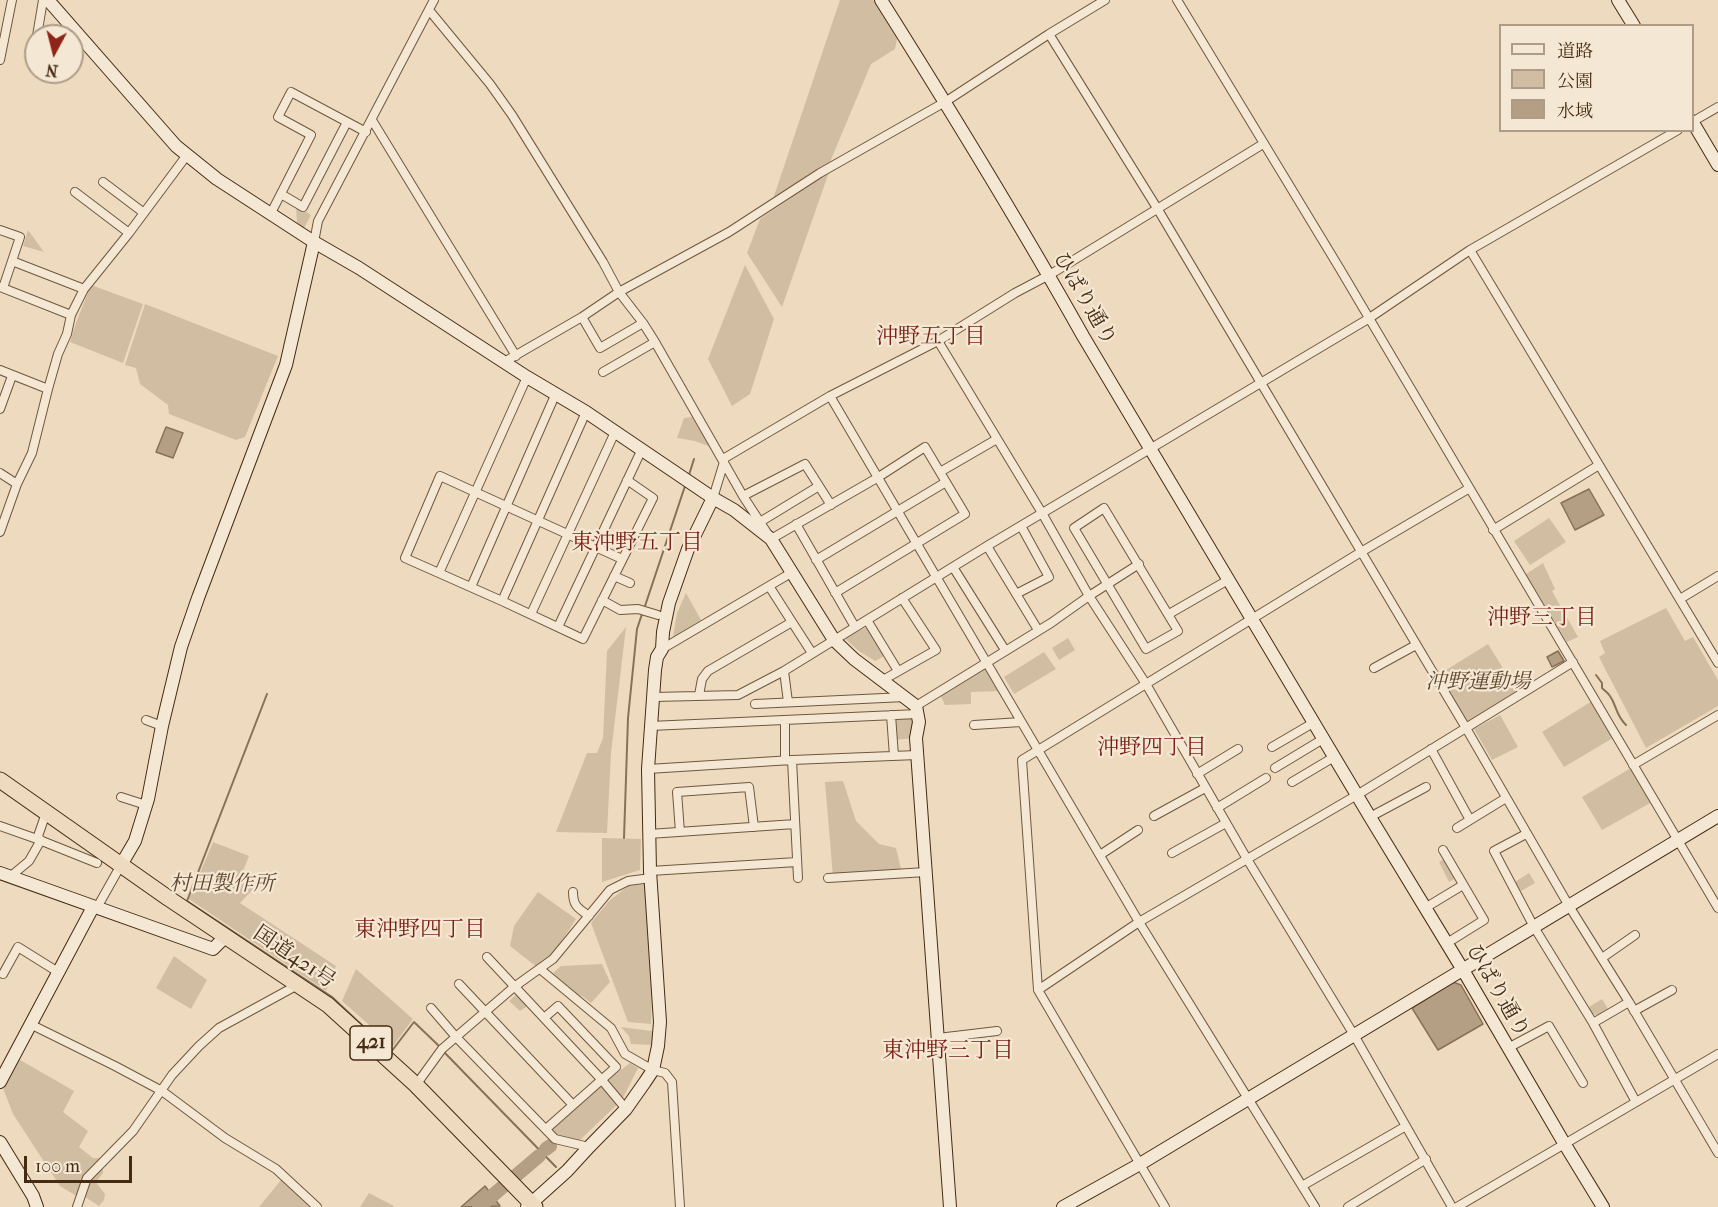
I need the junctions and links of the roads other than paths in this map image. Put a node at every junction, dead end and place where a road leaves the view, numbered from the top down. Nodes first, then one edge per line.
1 (12, 0) edge
2 (43, 0) edge
3 (48, 0) edge
4 (434, 0) edge
5 (881, 0) edge
6 (1105, 0) edge
7 (1176, 0) edge
8 (1618, 0) edge
9 (429, 10) junction
10 (39, 24) edge
11 (1633, 24) edge
12 (1049, 34) junction
13 (0, 60) edge
14 (945, 102) junction
15 (1718, 107) edge
16 (372, 120) junction
17 (1694, 121) edge
18 (347, 122) junction
19 (1694, 124) edge
20 (366, 132) junction
21 (1675, 132) edge
22 (1263, 144) junction
23 (187, 155) junction
24 (1718, 165) edge
25 (103, 182) dead end
26 (75, 192) dead end
27 (281, 194) junction
28 (1157, 208) junction
29 (144, 213) junction
30 (271, 213) junction
31 (0, 230) edge
32 (129, 233) junction
33 (314, 242) junction
34 (1470, 250) junction
35 (12, 261) junction
36 (1049, 276) junction
37 (2, 287) edge
38 (84, 289) junction
39 (619, 292) junction
40 (71, 315) junction
41 (582, 317) junction
42 (1368, 319) junction
43 (643, 323) junction
44 (938, 341) junction
45 (655, 342) junction
46 (516, 356) junction
47 (504, 362) junction
48 (0, 370) edge
49 (603, 372) dead end
50 (12, 376) junction
51 (527, 377) junction
52 (1260, 383) junction
53 (48, 389) junction
54 (556, 393) junction
55 (830, 396) junction
56 (0, 409) edge
57 (586, 412) junction
58 (615, 432) junction
59 (998, 439) junction
60 (1150, 449) junction
61 (642, 450) junction
62 (723, 460) junction
63 (1599, 465) junction
64 (0, 472) edge
65 (940, 472) junction
66 (877, 478) junction
67 (627, 480) junction
68 (946, 482) junction
69 (17, 484) junction
70 (819, 486) junction
71 (1468, 489) junction
72 (475, 492) junction
73 (708, 494) junction
74 (743, 496) junction
75 (831, 505) junction
76 (506, 506) junction
77 (897, 511) junction
78 (1042, 513) junction
79 (538, 521) junction
80 (759, 522) junction
81 (796, 524) junction
82 (1021, 526) junction
83 (1493, 530) junction
84 (0, 532) edge
85 (567, 534) junction
86 (771, 539) junction
87 (916, 544) junction
88 (987, 546) junction
89 (596, 547) junction
90 (1360, 552) junction
91 (622, 560) junction
92 (816, 560) junction
93 (1139, 564) junction
94 (953, 567) junction
95 (438, 573) junction
96 (791, 573) junction
97 (614, 576) junction
98 (1718, 576) edge
99 (936, 577) junction
100 (1228, 580) junction
101 (630, 583) dead end
102 (1107, 584) junction
103 (769, 586) junction
104 (471, 587) junction
105 (835, 593) junction
106 (1016, 594) junction
107 (1089, 596) junction
108 (902, 598) junction
109 (1680, 598) junction
110 (602, 600) junction
111 (502, 601) junction
112 (531, 614) junction
113 (1168, 614) junction
114 (658, 615) dead end
115 (1251, 619) junction
116 (867, 620) junction
117 (792, 622) junction
118 (558, 627) junction
119 (855, 627) junction
120 (1038, 630) junction
121 (834, 640) junction
122 (1416, 645) junction
123 (662, 649) junction
124 (1005, 650) junction
125 (812, 653) junction
126 (1573, 662) junction
127 (986, 663) junction
128 (1718, 663) edge
129 (1374, 668) dead end
130 (784, 671) junction
131 (898, 671) junction
132 (883, 680) junction
133 (1146, 684) junction
134 (699, 695) junction
135 (654, 697) junction
136 (905, 697) junction
137 (788, 702) junction
138 (755, 704) dead end
139 (917, 710) junction
140 (891, 715) junction
141 (1718, 715) edge
142 (146, 720) dead end
143 (785, 720) junction
144 (1021, 722) junction
145 (1313, 723) junction
146 (974, 725) dead end
147 (162, 726) junction
148 (650, 726) junction
149 (1466, 728) junction
150 (1323, 739) junction
151 (1272, 747) dead end
152 (1238, 749) dead end
153 (1038, 750) junction
154 (1431, 750) junction
155 (917, 755) junction
156 (894, 756) junction
157 (1334, 757) junction
158 (789, 760) junction
159 (1633, 765) junction
160 (1275, 768) dead end
161 (648, 769) junction
162 (1197, 774) junction
163 (1266, 778) dead end
164 (0, 780) edge
165 (1292, 782) dead end
166 (1426, 787) dead end
167 (1205, 788) junction
168 (1357, 795) junction
169 (121, 797) dead end
170 (1506, 798) junction
171 (146, 805) junction
172 (1217, 808) junction
173 (46, 813) junction
174 (1154, 816) dead end
175 (1718, 816) edge
176 (1370, 818) junction
177 (1470, 820) junction
178 (1226, 823) junction
179 (795, 824) junction
180 (0, 826) edge
181 (753, 827) junction
182 (1457, 828) dead end
183 (1138, 830) dead end
184 (680, 832) junction
185 (649, 834) junction
186 (1526, 834) junction
187 (39, 840) junction
188 (1678, 841) junction
189 (1443, 850) dead end
190 (1172, 853) dead end
191 (1100, 855) junction
192 (1247, 859) junction
193 (797, 862) junction
194 (97, 863) dead end
195 (121, 865) junction
196 (926, 872) junction
197 (3, 874) edge
198 (650, 874) junction
199 (798, 878) dead end
200 (828, 878) dead end
201 (1463, 885) junction
202 (573, 892) dead end
203 (1569, 906) junction
204 (93, 907) junction
205 (1425, 908) junction
206 (1718, 908) edge
207 (589, 916) junction
208 (1139, 922) junction
209 (1534, 927) junction
210 (1635, 935) dead end
211 (225, 937) junction
212 (1447, 943) junction
213 (487, 957) dead end
214 (1602, 957) junction
215 (540, 969) junction
216 (1463, 970) junction
217 (58, 972) junction
218 (3, 975) dead end
219 (293, 982) junction
220 (459, 984) dead end
221 (514, 987) junction
222 (1038, 990) junction
223 (1672, 990) dead end
224 (1629, 1002) junction
225 (431, 1008) dead end
226 (1634, 1011) junction
227 (485, 1012) junction
228 (544, 1018) junction
229 (1593, 1023) junction
230 (30, 1024) junction
231 (997, 1031) dead end
232 (1354, 1035) junction
233 (456, 1036) junction
234 (938, 1038) junction
235 (1508, 1048) junction
236 (1718, 1054) edge
237 (653, 1070) junction
238 (601, 1079) junction
239 (1674, 1080) junction
240 (0, 1082) edge
241 (1583, 1083) dead end
242 (416, 1085) junction
243 (162, 1092) junction
244 (1248, 1100) junction
245 (1636, 1102) junction
246 (573, 1105) junction
247 (626, 1108) junction
248 (1406, 1126) junction
249 (546, 1129) junction
250 (0, 1142) edge
251 (1715, 1142) edge
252 (1564, 1143) junction
253 (589, 1148) junction
254 (1718, 1153) edge
255 (1426, 1159) junction
256 (1140, 1164) junction
257 (1302, 1186) junction
258 (529, 1202) edge
259 (38, 1207) edge
260 (77, 1207) edge
261 (317, 1207) edge
262 (680, 1207) edge
263 (950, 1207) edge
264 (1063, 1207) edge
265 (1165, 1207) edge
266 (1314, 1207) edge
267 (1348, 1207) edge
268 (1452, 1207) edge
269 (1457, 1207) edge
270 (1603, 1207) edge

1 - 13 street
2 - 10 street
3 - 23 street
4 - 9 street
5 - 14 street, ひばり通り
6 - 12 street
7 - 22 street
8 - 11 street
9 - 16 street
9 - 39 street
12 - 14 street
12 - 28 street
14 - 36 street, ひばり通り
14 - 39 street
15 - 17 street
16 - 20 street
16 - 46 street
18 - 20 street
18 - 27 street
18 - 27 street
19 - 24 street
20 - 33 street
21 - 34 street
22 - 28 street
22 - 42 street
23 - 29 street
23 - 30 street
25 - 29 street
26 - 32 street
27 - 30 street
28 - 36 street
28 - 52 street
29 - 32 street
30 - 33 street
31 - 35 street
32 - 38 street
33 - 47 street
33 - 147 street
34 - 42 street
34 - 63 street
35 - 37 street
35 - 38 street
36 - 44 street
36 - 60 street, ひばり通り
37 - 40 street
38 - 40 street
39 - 41 street
39 - 43 street
40 - 53 street
41 - 43 street
41 - 46 street
42 - 52 street
42 - 71 street
43 - 45 street
44 - 55 street
44 - 59 street
45 - 49 street
45 - 62 street
46 - 47 street
47 - 51 street
48 - 50 street
50 - 53 street
50 - 56 street
51 - 54 street
51 - 72 street
52 - 60 street
52 - 90 street
53 - 69 street
54 - 57 street
54 - 76 street
55 - 62 street
55 - 66 street
57 - 58 street
57 - 79 street
58 - 61 street
58 - 85 street
59 - 65 street
59 - 78 street
60 - 78 street
60 - 100 street, ひばり通り
61 - 67 street
61 - 73 street
62 - 73 street
62 - 74 street
63 - 83 street
63 - 109 street
64 - 69 street
65 - 66 street
65 - 68 street
66 - 75 street
66 - 77 street
67 - 89 street
67 - 91 street
68 - 77 street
68 - 87 street
69 - 84 street
70 - 74 street
70 - 75 street
70 - 80 street
71 - 83 street
71 - 90 street
72 - 76 street
72 - 95 street
72 - 95 street
73 - 86 street
73 - 123 street
74 - 80 street
75 - 81 street
76 - 79 street
76 - 104 street
77 - 87 street
77 - 92 street
78 - 82 street
78 - 107 street
79 - 85 street
79 - 111 street
80 - 86 street
81 - 86 street
81 - 92 street
82 - 88 street
82 - 106 street
83 - 126 street
85 - 89 street
85 - 112 street
86 - 96 street
87 - 99 street
87 - 105 street
88 - 94 street
88 - 106 street
89 - 91 street
89 - 118 street
90 - 115 street
90 - 122 street
91 - 97 street
92 - 105 street
93 - 102 street
93 - 102 street
93 - 113 street
94 - 99 street
94 - 124 street
95 - 104 street
96 - 103 street
96 - 121 street
97 - 101 street
97 - 110 street
98 - 109 street
99 - 108 street
99 - 127 street
100 - 113 street
100 - 115 street, ひばり通り
102 - 107 street
102 - 113 street
103 - 117 street
103 - 123 street
104 - 111 street
105 - 119 street
106 - 120 street
107 - 120 street
107 - 133 street
108 - 116 street
108 - 131 street
109 - 128 street
110 - 114 street
110 - 118 street
111 - 112 street
112 - 118 street
115 - 133 street
115 - 145 street, ひばり通り
116 - 119 street
116 - 131 street
117 - 125 street
117 - 134 street
119 - 121 street
120 - 124 street
121 - 125 street
121 - 132 street
122 - 129 street
122 - 149 street
123 - 135 street
124 - 127 street
125 - 130 street
126 - 149 street
126 - 159 street
127 - 139 street
127 - 144 street
130 - 134 street
130 - 137 street
131 - 132 street
132 - 136 street
133 - 153 street
133 - 162 street
134 - 135 street
135 - 148 street
136 - 137 street
136 - 139 street
137 - 138 street
139 - 140 street
139 - 155 street
140 - 143 street
140 - 156 street
141 - 159 street
142 - 147 street
143 - 148 street
143 - 158 street
144 - 146 street
144 - 153 street
145 - 150 street, ひばり通り
145 - 151 street
147 - 171 street
148 - 161 street
149 - 154 street
149 - 170 street
150 - 157 street, ひばり通り
150 - 160 street
152 - 162 street
153 - 191 street
153 - 222 street
154 - 168 street
154 - 177 street
155 - 156 street
155 - 196 street
156 - 158 street
157 - 165 street
157 - 168 street, ひばり通り
158 - 161 street
158 - 179 street
159 - 188 street
161 - 185 street
162 - 167 street
163 - 172 street
164 - 173 highway, 国道421号 / 421
166 - 176 street
167 - 172 street
167 - 174 street
168 - 176 street, ひばり通り
168 - 192 street
169 - 171 street
170 - 177 street
170 - 186 street
171 - 195 street
172 - 178 street
173 - 187 street
173 - 195 highway, 国道421号 / 421
175 - 188 street
176 - 205 street, ひばり通り
177 - 182 street
178 - 190 street
178 - 192 street
179 - 181 street
179 - 193 street
180 - 187 street
181 - 184 street
181 - 184 street
183 - 191 street
184 - 185 street
185 - 198 street
186 - 203 street
186 - 209 street
187 - 194 street
187 - 197 street
188 - 203 street
188 - 206 street
189 - 201 street
191 - 208 street
192 - 208 street
192 - 232 street
193 - 198 street
193 - 199 street
195 - 204 street
195 - 211 highway, 国道421号 / 421
196 - 200 street
196 - 234 street
197 - 204 street
198 - 207 street
198 - 237 street
201 - 205 street
201 - 212 street
202 - 207 street
203 - 209 street
203 - 214 street
204 - 211 street
204 - 217 street
205 - 212 street, ひばり通り
207 - 215 street
208 - 222 street
208 - 244 street
209 - 216 street
209 - 229 street
210 - 214 street
211 - 219 highway, 国道421号 / 421
212 - 216 street, ひばり通り
213 - 221 street
214 - 224 street
215 - 221 street
215 - 237 street
216 - 232 street
216 - 235 street, ひばり通り
217 - 218 street
217 - 230 street
219 - 242 highway, 国道421号 / 421
219 - 243 street
220 - 227 street
221 - 227 street
221 - 228 street
222 - 256 street
223 - 226 street
224 - 226 street
224 - 229 street
225 - 233 street
226 - 239 street
227 - 233 street
227 - 246 street
228 - 238 street
228 - 238 street
229 - 245 street
230 - 240 street
230 - 243 street
231 - 234 street
232 - 244 street
232 - 248 street
233 - 242 street
233 - 249 street
234 - 263 street
235 - 241 street
235 - 252 street, ひばり通り
236 - 239 street
237 - 247 street
237 - 262 street
238 - 246 street
238 - 247 street
239 - 245 street
239 - 251 street
242 - 258 highway, 国道421号 / 421
243 - 260 street
243 - 261 street
244 - 256 street
244 - 257 street
245 - 252 street
246 - 249 street
247 - 253 street
248 - 255 street
248 - 257 street
249 - 253 street
250 - 259 street
251 - 254 street
252 - 269 street
252 - 270 street, ひばり通り
253 - 258 street
255 - 267 street
255 - 268 street
256 - 264 street
256 - 265 street
257 - 266 street

